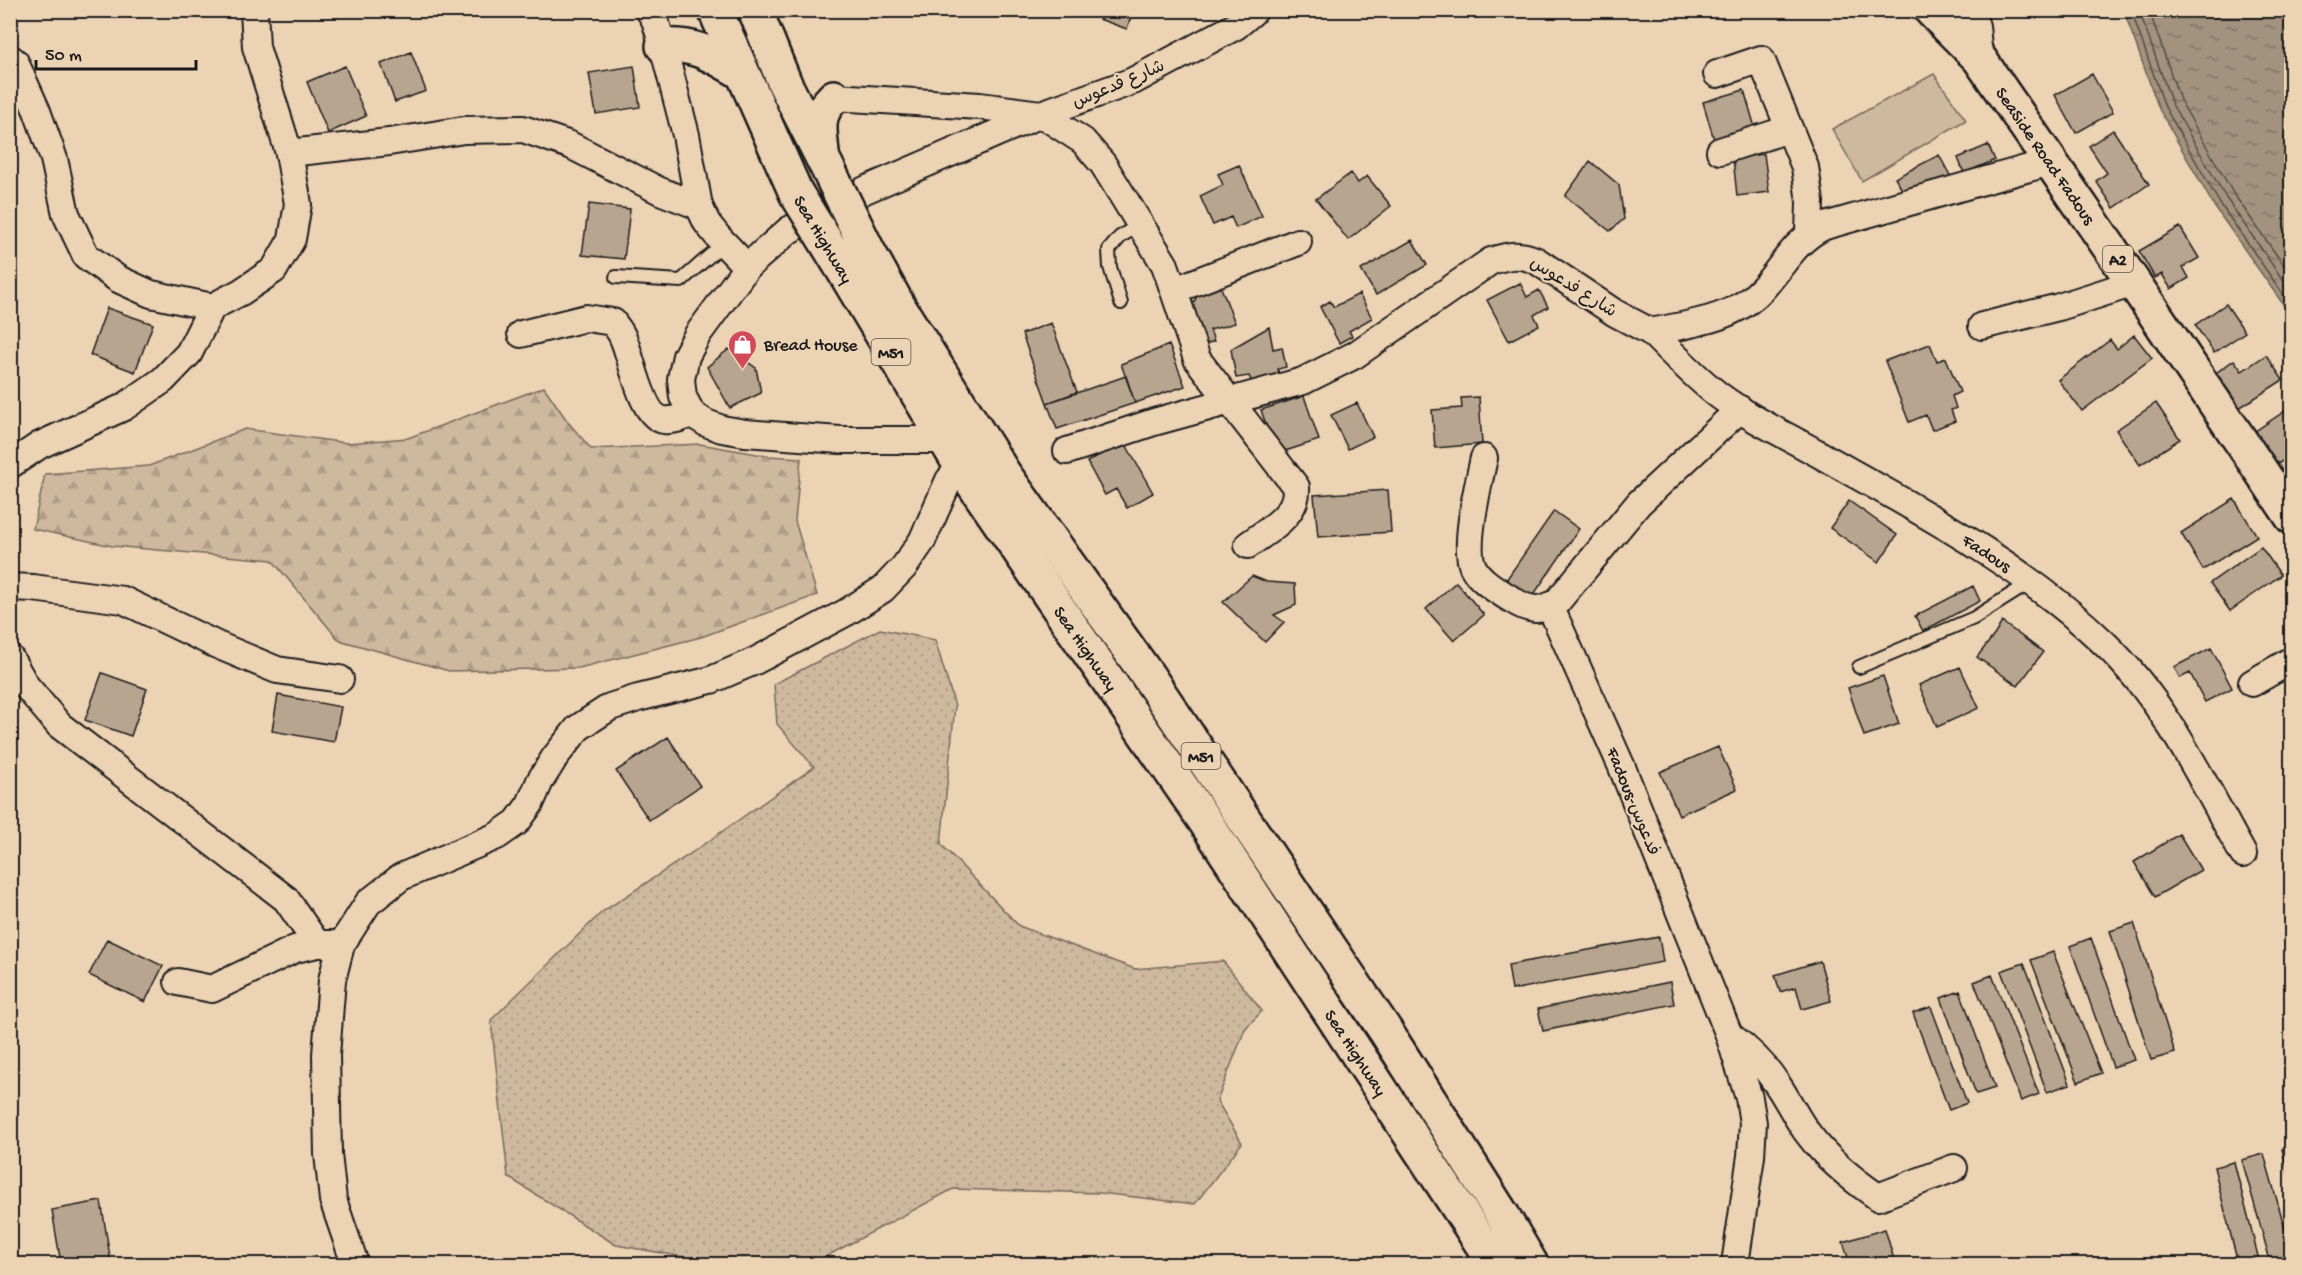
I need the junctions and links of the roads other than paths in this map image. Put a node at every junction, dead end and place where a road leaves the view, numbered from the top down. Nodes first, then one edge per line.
1 (254, 10) edge
2 (649, 10) edge
3 (698, 10) edge
4 (715, 10) edge
5 (755, 10) edge
6 (1255, 10) edge
7 (1931, 10) edge
8 (1971, 10) edge
9 (663, 46) junction
10 (10, 58) edge
11 (1979, 58) junction
12 (741, 72) junction
13 (1717, 74) dead end
14 (785, 84) junction
15 (834, 97) junction
16 (1041, 114) junction
17 (1789, 129) junction
18 (1720, 152) dead end
19 (289, 153) junction
20 (2050, 162) junction
21 (826, 167) junction
22 (699, 206) junction
23 (1140, 224) junction
24 (1809, 233) junction
25 (1298, 242) dead end
26 (723, 243) junction
27 (853, 257) junction
28 (747, 267) junction
29 (616, 277) dead end
30 (2134, 283) junction
31 (1175, 290) junction
32 (1121, 303) dead end
33 (212, 308) junction
34 (1982, 326) dead end
35 (1651, 332) junction
36 (521, 334) dead end
37 (1230, 400) junction
38 (1740, 409) junction
39 (692, 414) junction
40 (1067, 451) dead end
41 (953, 453) junction
42 (1484, 458) dead end
43 (10, 465) edge
44 (2292, 517) edge
45 (1248, 545) dead end
46 (2031, 582) junction
47 (10, 587) edge
48 (1550, 606) junction
49 (10, 658) edge
50 (2292, 660) edge
51 (1859, 667) dead end
52 (339, 679) dead end
53 (2252, 683) dead end
54 (2243, 854) dead end
55 (329, 944) junction
56 (178, 982) dead end
57 (1729, 1035) junction
58 (1954, 1168) dead end
59 (355, 1264) edge
60 (1495, 1264) edge
61 (1531, 1264) edge
62 (1736, 1264) edge

1 - 19 street
2 - 9 street
3 - 9 main road
4 - 12 main road, Sea Highway / M51
5 - 14 main road, Sea Highway / M51
6 - 16 street, شارع فدعوس
7 - 11 main road, SeaSide Road Fadous / A2
8 - 11 street
9 - 12 main road
9 - 22 street
10 - 33 street
11 - 20 main road, SeaSide Road Fadous / A2
12 - 27 main road, Sea Highway / M51, bridge
13 - 17 street
14 - 15 main road
14 - 21 main road, Sea Highway / M51
15 - 16 street, شارع فدعوس
15 - 21 main road
16 - 23 street, شارع فدعوس
16 - 28 street, شارع فدعوس
17 - 18 street
17 - 24 street
19 - 22 street
19 - 33 street
20 - 24 street
20 - 30 main road, SeaSide Road Fadous / A2
21 - 27 main road, Sea Highway / M51, bridge
22 - 26 street
23 - 31 street, شارع فدعوس
23 - 32 lane
24 - 35 street
25 - 31 street
26 - 28 street
26 - 29 lane
27 - 41 main road, Sea Highway / M51
27 - 61 main road, Sea Highway / M51
28 - 39 street, شارع فدعوس
30 - 34 street
30 - 44 main road, SeaSide Road Fadous / A2
31 - 37 street, شارع فدعوس
33 - 43 street
35 - 37 street, شارع فدعوس
35 - 38 street, Fadous
36 - 39 street
37 - 40 street, شارع فدعوس
37 - 45 street, شارع فدعوس
38 - 46 street, Fadous
38 - 48 street
39 - 41 street
41 - 55 street
41 - 60 main road, Sea Highway / M51
42 - 48 street
46 - 51 lane
46 - 54 street, Fadous
47 - 52 street
48 - 57 street, Fadous-فدعوس
49 - 55 street
50 - 53 street
55 - 56 street
55 - 59 street
57 - 58 street
57 - 62 street, Fadous-فدعوس

